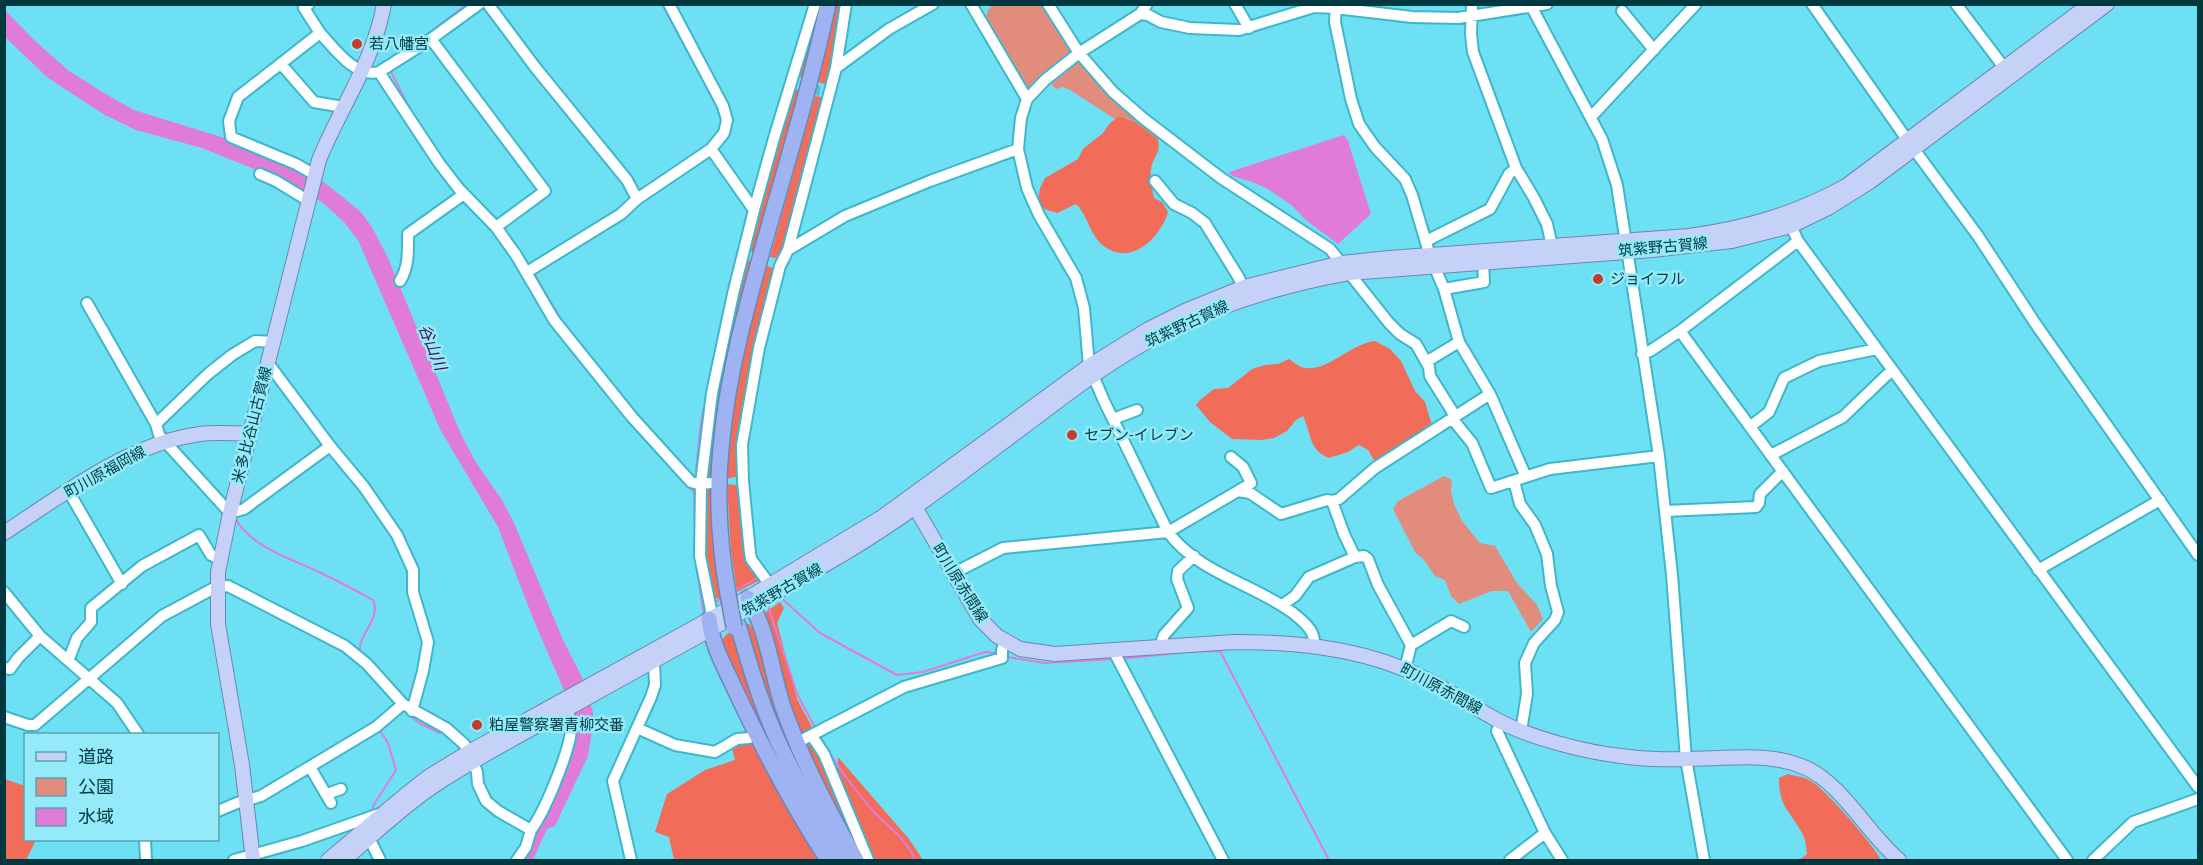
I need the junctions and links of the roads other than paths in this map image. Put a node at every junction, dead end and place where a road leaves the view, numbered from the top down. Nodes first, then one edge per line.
1 (309, 4) edge
2 (384, 4) edge
3 (479, 4) edge
4 (488, 4) edge
5 (669, 4) edge
6 (815, 4) edge
7 (830, 4) edge
8 (846, 4) edge
9 (933, 4) edge
10 (971, 4) edge
11 (1048, 4) edge
12 (1147, 4) edge
13 (1235, 4) edge
14 (1547, 4) edge
15 (1696, 4) edge
16 (1812, 4) edge
17 (1956, 4) edge
18 (2090, 4) edge
19 (2108, 4) edge
20 (1530, 5) edge
21 (1335, 6) edge
22 (1472, 10) edge
23 (1622, 11) dead end
24 (1140, 14) junction
25 (1249, 28) junction
26 (320, 33) junction
27 (431, 39) junction
28 (1654, 50) junction
29 (1079, 53) junction
30 (281, 64) junction
31 (836, 68) junction
32 (363, 71) junction
33 (379, 72) junction
34 (2008, 73) junction
35 (1026, 99) junction
36 (343, 107) junction
37 (1591, 117) junction
38 (1911, 145) junction
39 (711, 149) junction
40 (1018, 149) junction
41 (1516, 168) junction
42 (260, 174) dead end
43 (315, 176) junction
44 (1155, 181) dead end
45 (464, 194) junction
46 (637, 199) junction
47 (309, 201) junction
48 (754, 210) junction
49 (1791, 226) junction
50 (496, 227) junction
51 (1426, 241) junction
52 (1798, 241) junction
53 (1552, 246) junction
54 (1625, 247) junction
55 (788, 250) junction
56 (1432, 260) junction
57 (1483, 262) junction
58 (1345, 268) junction
59 (527, 272) junction
60 (400, 281) dead end
61 (1444, 289) junction
62 (1246, 292) junction
63 (87, 303) dead end
64 (1680, 331) junction
65 (273, 342) junction
66 (1460, 342) junction
67 (1877, 349) junction
68 (1642, 354) junction
69 (1426, 362) junction
70 (268, 363) junction
71 (1892, 370) junction
72 (1091, 371) junction
73 (1490, 394) junction
74 (1137, 410) dead end
75 (1453, 416) junction
76 (1113, 419) junction
77 (156, 424) junction
78 (1751, 426) junction
79 (250, 434) junction
80 (167, 442) junction
81 (330, 446) junction
82 (1771, 455) junction
83 (1659, 456) junction
84 (1231, 457) dead end
85 (1783, 471) junction
86 (1526, 477) junction
87 (743, 480) junction
88 (1514, 481) junction
89 (730, 482) dead end
90 (707, 483) junction
91 (1238, 491) junction
92 (69, 492) junction
93 (2160, 500) junction
94 (1332, 501) junction
95 (912, 502) junction
96 (1665, 511) junction
97 (230, 513) junction
98 (1168, 532) junction
99 (4, 533) edge
100 (2199, 555) edge
101 (1194, 556) junction
102 (1355, 557) junction
103 (220, 559) junction
104 (2038, 570) junction
105 (952, 573) junction
106 (122, 584) junction
107 (770, 585) junction
108 (216, 587) junction
109 (4, 592) edge
110 (750, 602) junction
111 (1282, 605) junction
112 (710, 625) junction
113 (736, 626) junction
114 (1464, 627) dead end
115 (40, 636) junction
116 (1005, 642) junction
117 (1411, 645) junction
118 (1160, 646) junction
119 (1315, 646) junction
120 (1113, 650) junction
121 (69, 659) junction
122 (654, 661) junction
123 (4, 668) edge
124 (1405, 669) junction
125 (88, 679) junction
126 (588, 692) junction
127 (567, 705) junction
128 (407, 708) junction
129 (4, 717) edge
130 (1501, 722) junction
131 (637, 729) junction
132 (1521, 731) junction
133 (137, 733) edge
134 (749, 738) dead end
135 (471, 757) junction
136 (1686, 759) junction
137 (310, 767) junction
138 (2199, 788) edge
139 (342, 789) dead end
140 (2199, 799) edge
141 (247, 800) junction
142 (219, 811) edge
143 (381, 813) junction
144 (531, 830) junction
145 (1545, 833) junction
146 (369, 838) junction
147 (146, 841) edge
148 (253, 858) edge
149 (146, 861) edge
150 (234, 861) edge
151 (328, 861) edge
152 (344, 861) edge
153 (380, 861) edge
154 (517, 861) edge
155 (631, 861) edge
156 (828, 861) edge
157 (841, 861) edge
158 (846, 861) edge
159 (856, 861) edge
160 (868, 861) edge
161 (1223, 861) edge
162 (1510, 861) edge
163 (1562, 861) edge
164 (1704, 861) edge
165 (1899, 861) edge
166 (2067, 861) edge
167 (2093, 861) edge

1 - 26 street
2 - 32 main road, 米多比谷山古賀線
3 - 27 street
4 - 46 street
5 - 39 street
6 - 48 street
7 - 113 highway, bridge
8 - 31 street
9 - 31 street
10 - 35 street
11 - 29 street
12 - 24 street
13 - 25 street
14 - 20 street
15 - 28 street
16 - 38 street
17 - 34 street
18 - 34 main road, 筑紫野古賀線
19 - 34 main road, 筑紫野古賀線
20 - 22 street
20 - 37 street
21 - 22 street
21 - 25 street
21 - 51 street
22 - 41 street
23 - 28 street
24 - 25 street
24 - 29 street
26 - 30 street
26 - 32 street
27 - 33 street
27 - 50 street
28 - 37 street
29 - 35 street
29 - 58 street
30 - 36 street
30 - 43 street
31 - 55 street
32 - 33 street
32 - 36 main road, 米多比谷山古賀線
33 - 45 street
34 - 38 main road, 筑紫野古賀線
35 - 40 street
36 - 43 main road, 米多比谷山古賀線
37 - 54 street
38 - 49 main road, 筑紫野古賀線
38 - 54 main road, 筑紫野古賀線
38 - 93 street
39 - 46 street
39 - 48 street
40 - 55 street
40 - 72 street
41 - 51 street
41 - 53 street
42 - 47 street
43 - 47 main road, 米多比谷山古賀線
44 - 62 street
45 - 50 street
45 - 60 street
46 - 59 street
47 - 65 main road, 米多比谷山古賀線
48 - 90 street
49 - 52 street
49 - 54 main road, 筑紫野古賀線
50 - 59 street
51 - 56 street
52 - 64 street
52 - 67 street
53 - 54 main road, 筑紫野古賀線
53 - 56 main road, 筑紫野古賀線
54 - 57 main road, 筑紫野古賀線
54 - 68 street
55 - 87 street
56 - 57 main road, 筑紫野古賀線
56 - 58 main road, 筑紫野古賀線
56 - 61 street
57 - 61 street
58 - 62 main road, 筑紫野古賀線
58 - 69 street
59 - 90 street
61 - 66 street
62 - 72 main road, 筑紫野古賀線
63 - 77 street
64 - 68 street
64 - 78 street
65 - 70 main road, 米多比谷山古賀線
65 - 77 street
66 - 69 street
66 - 73 street
67 - 71 street
67 - 78 street
68 - 83 street
69 - 75 street
70 - 79 main road, 米多比谷山古賀線
70 - 81 street
71 - 82 street
71 - 104 street
72 - 76 street
72 - 95 main road, 筑紫野古賀線
73 - 75 street
73 - 86 street
74 - 76 street
75 - 88 street
75 - 94 street
76 - 98 street
77 - 80 street
78 - 82 street
79 - 80 main road, 町川原福岡線
79 - 97 main road, 米多比谷山古賀線
80 - 92 main road, 町川原福岡線
80 - 97 street
81 - 97 street
81 - 128 street
82 - 85 street
83 - 86 street
83 - 96 street
84 - 91 street
85 - 96 street
85 - 166 street
86 - 88 street
87 - 89 street
87 - 107 street
88 - 132 street
90 - 112 street
91 - 94 street
91 - 98 street
92 - 99 main road, 町川原福岡線
92 - 106 street
93 - 100 street
93 - 104 street
94 - 102 street
95 - 105 main road, 町川原赤間線
95 - 107 main road, 筑紫野古賀線
95 - 110 main road, 筑紫野古賀線
96 - 136 street
97 - 103 main road, 米多比谷山古賀線
98 - 101 street
98 - 105 street
101 - 111 street
101 - 118 street
102 - 111 street
102 - 117 street
103 - 106 street
103 - 108 main road, 米多比谷山古賀線
104 - 138 street
105 - 116 main road, 町川原赤間線
106 - 121 street
107 - 110 main road, 筑紫野古賀線
108 - 125 street
108 - 128 street
108 - 141 main road, 米多比谷山古賀線
109 - 115 street
110 - 112 main road, 筑紫野古賀線
110 - 159 highway
111 - 119 street
112 - 122 main road, 筑紫野古賀線
112 - 126 main road, 筑紫野古賀線
112 - 156 highway
113 - 157 highway
113 - 158 highway
114 - 117 street
115 - 121 street
115 - 123 street
116 - 120 main road, 町川原赤間線
116 - 160 street
117 - 124 street
118 - 119 main road, 町川原赤間線
118 - 120 main road, 町川原赤間線
119 - 124 main road, 町川原赤間線
120 - 161 street
121 - 125 street
122 - 126 main road, 筑紫野古賀線
122 - 131 street
124 - 130 main road, 町川原赤間線
125 - 129 street
125 - 133 street
126 - 127 main road, 筑紫野古賀線
127 - 135 main road, 筑紫野古賀線
127 - 144 street
128 - 135 street
128 - 137 street
130 - 132 main road, 町川原赤間線
130 - 145 street
131 - 134 street
131 - 155 street
132 - 136 main road, 町川原赤間線
135 - 143 main road, 筑紫野古賀線
135 - 144 street
135 - 146 main road, 筑紫野古賀線
136 - 164 street
136 - 165 main road, 町川原赤間線
137 - 139 street
137 - 141 street
140 - 167 street
141 - 142 street
141 - 148 main road, 米多比谷山古賀線
143 - 148 street
143 - 151 main road, 筑紫野古賀線
144 - 154 street
145 - 162 street
145 - 163 street
146 - 152 main road, 筑紫野古賀線
146 - 153 street
147 - 149 street
148 - 150 street

